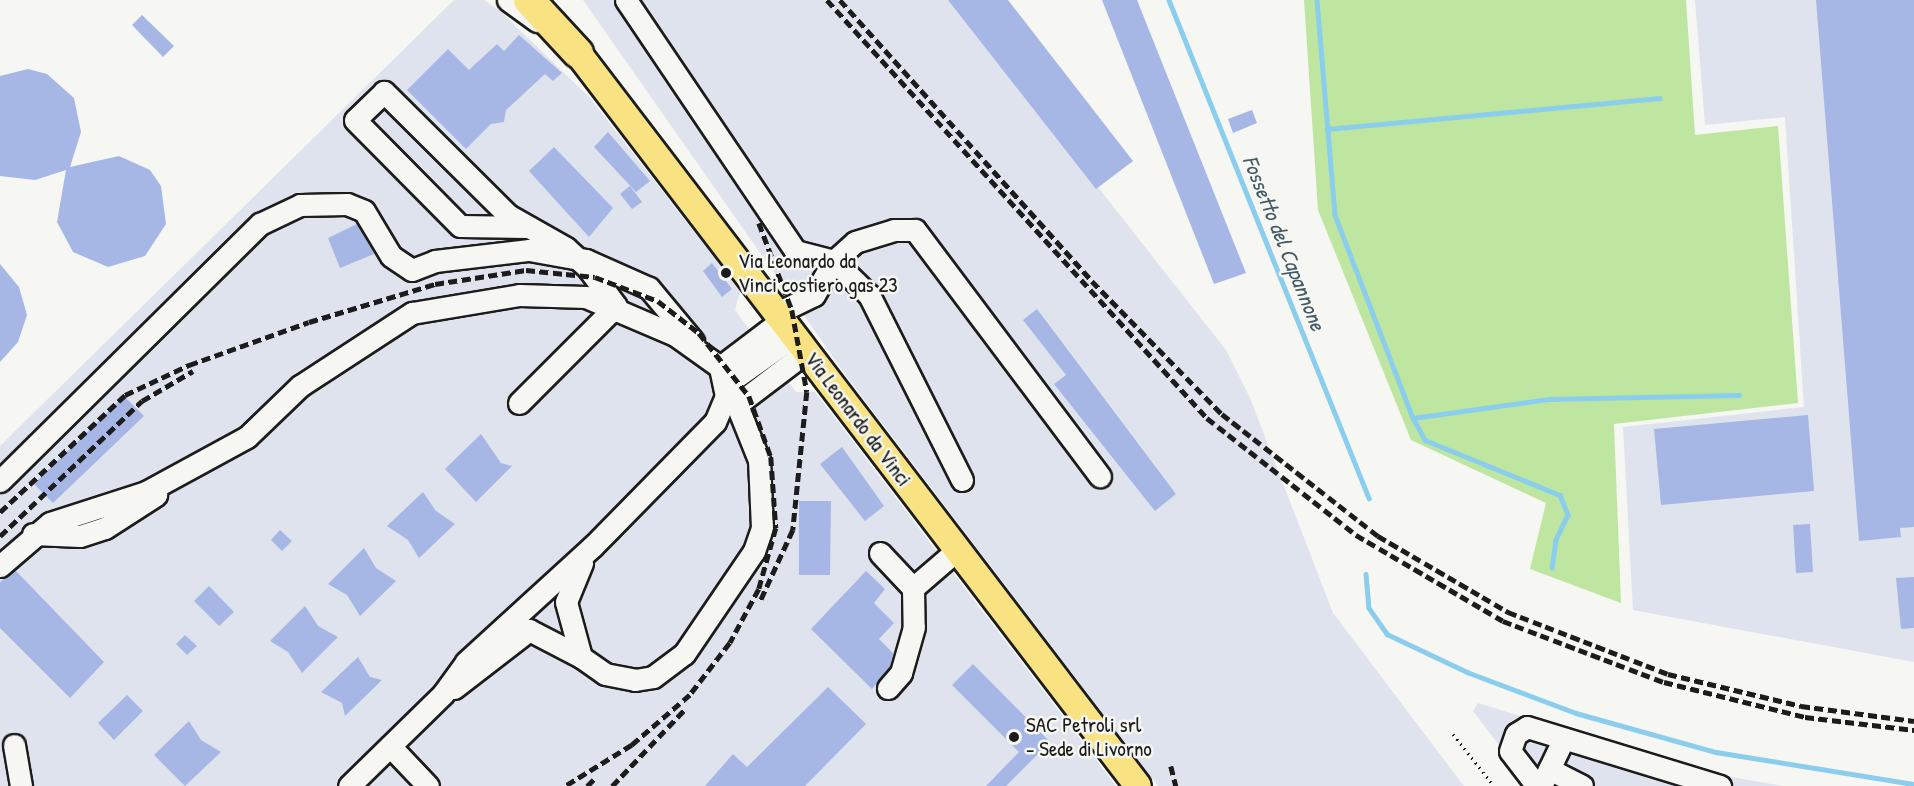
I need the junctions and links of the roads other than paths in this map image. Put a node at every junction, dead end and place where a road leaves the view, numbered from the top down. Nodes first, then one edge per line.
1 (508, 0) edge
2 (529, 0) edge
3 (544, 0) edge
4 (626, 0) edge
5 (578, 53) junction
6 (485, 193) junction
7 (466, 227) junction
8 (526, 227) junction
9 (576, 257) junction
10 (834, 261) junction
11 (616, 306) junction
12 (790, 330) junction
13 (699, 351) junction
14 (728, 387) junction
15 (519, 403) dead end
16 (1100, 476) dead end
17 (962, 480) dead end
18 (0, 481) edge
19 (592, 547) junction
20 (957, 550) junction
21 (880, 553) dead end
22 (0, 566) edge
23 (913, 588) junction
24 (581, 657) junction
25 (888, 688) dead end
26 (443, 694) junction
27 (1563, 740) junction
28 (14, 745) dead end
29 (390, 746) junction
30 (1542, 780) edge
31 (21, 786) edge
32 (349, 786) edge
33 (428, 786) edge
34 (1138, 786) edge
35 (1582, 786) edge
36 (1720, 786) edge

1 - 5 street, Via Leonardo da Vinci
2 - 5 highway
3 - 5 street, Via Leonardo da Vinci
4 - 10 street
5 - 12 main road, Via Leonardo da Vinci
6 - 7 street
6 - 7 street
6 - 8 street
7 - 8 street
8 - 9 street
9 - 11 street
9 - 13 street
9 - 18 street
10 - 12 street
10 - 16 street
10 - 17 street
11 - 13 street
11 - 15 street
11 - 22 street
12 - 14 street
12 - 14 street
12 - 20 main road, Via Leonardo da Vinci
13 - 14 street
14 - 19 street
14 - 24 street
19 - 24 street
19 - 26 street
20 - 23 street
20 - 34 main road, Via Leonardo da Vinci
21 - 23 street
23 - 25 street
24 - 26 street
26 - 29 street
27 - 30 street
27 - 30 street
27 - 36 street
28 - 31 street
29 - 32 street
29 - 33 street
30 - 35 street

